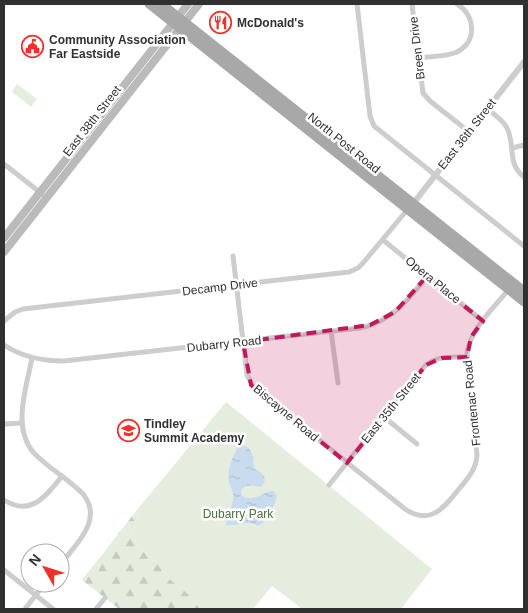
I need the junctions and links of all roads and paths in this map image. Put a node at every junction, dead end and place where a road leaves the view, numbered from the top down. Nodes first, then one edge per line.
1 (149, 4) edge
2 (162, 4) edge
3 (188, 4) edge
4 (198, 4) edge
5 (357, 4) edge
6 (412, 4) edge
7 (457, 4) edge
8 (179, 22) junction
9 (418, 58) junction
10 (524, 62) edge
11 (487, 109) junction
12 (468, 131) junction
13 (524, 145) edge
14 (512, 148) junction
15 (4, 164) edge
16 (434, 175) junction
17 (524, 177) edge
18 (43, 195) junction
19 (410, 206) junction
20 (4, 238) edge
21 (382, 240) junction
22 (524, 246) edge
23 (4, 252) edge
24 (233, 256) dead end
25 (427, 276) junction
26 (236, 285) junction
27 (511, 286) junction
28 (524, 291) edge
29 (524, 302) edge
30 (4, 321) edge
31 (483, 321) junction
32 (331, 331) junction
33 (243, 342) junction
34 (4, 345) edge
35 (467, 357) junction
36 (32, 358) junction
37 (338, 382) dead end
38 (384, 417) junction
39 (22, 423) junction
40 (4, 424) edge
41 (417, 444) dead end
42 (347, 463) junction
43 (62, 476) junction
44 (329, 486) dead end
45 (4, 500) edge
46 (425, 516) joint
47 (70, 552) edge
48 (4, 570) edge
49 (36, 595) junction
50 (105, 598) dead end
51 (25, 609) edge
52 (53, 609) edge
53 (96, 609) edge

1 - 8 main road, North Post Road
2 - 8 main road, North Post Road
3 - 8 main road, East 38th Street
4 - 8 main road, East 38th Street
5 - 16 street
6 - 9 street, Breen Drive
7 - 9 street
8 - 18 main road, East 38th Street
8 - 19 main road, North Post Road
9 - 12 street, Breen Drive
10 - 11 street, East 36th Street
11 - 12 street, East 36th Street
11 - 14 street
12 - 16 street, East 36th Street
13 - 14 street
14 - 17 street
15 - 18 street
16 - 19 street, East 36th Street
16 - 22 street
18 - 20 main road, East 38th Street
18 - 23 main road, East 38th Street
19 - 21 street, Decamp Drive
19 - 27 main road, North Post Road
21 - 25 street, Opera Place
21 - 26 street, Decamp Drive
24 - 26 street, Biscayne Road
25 - 31 street, Opera Place
25 - 32 street, Dubarry Road
26 - 30 street, Decamp Drive
26 - 33 street, Biscayne Road
27 - 28 main road, North Post Road
27 - 29 main road, North Post Road
27 - 31 street, Frontenac Road
31 - 35 street, Frontenac Road
32 - 33 street, Dubarry Road
32 - 37 street
33 - 36 street, Dubarry Road
33 - 42 street, Biscayne Road
34 - 36 street, Dubarry Road
35 - 38 street, East 35th Street
35 - 46 street, Frontenac Road
36 - 39 street
38 - 41 street
38 - 42 street, East 35th Street
39 - 40 street
39 - 43 street
42 - 44 street, East 35th Street
42 - 46 street, Biscayne Road
43 - 45 street
43 - 47 street
48 - 49 street
49 - 51 street
49 - 52 street
50 - 53 street

